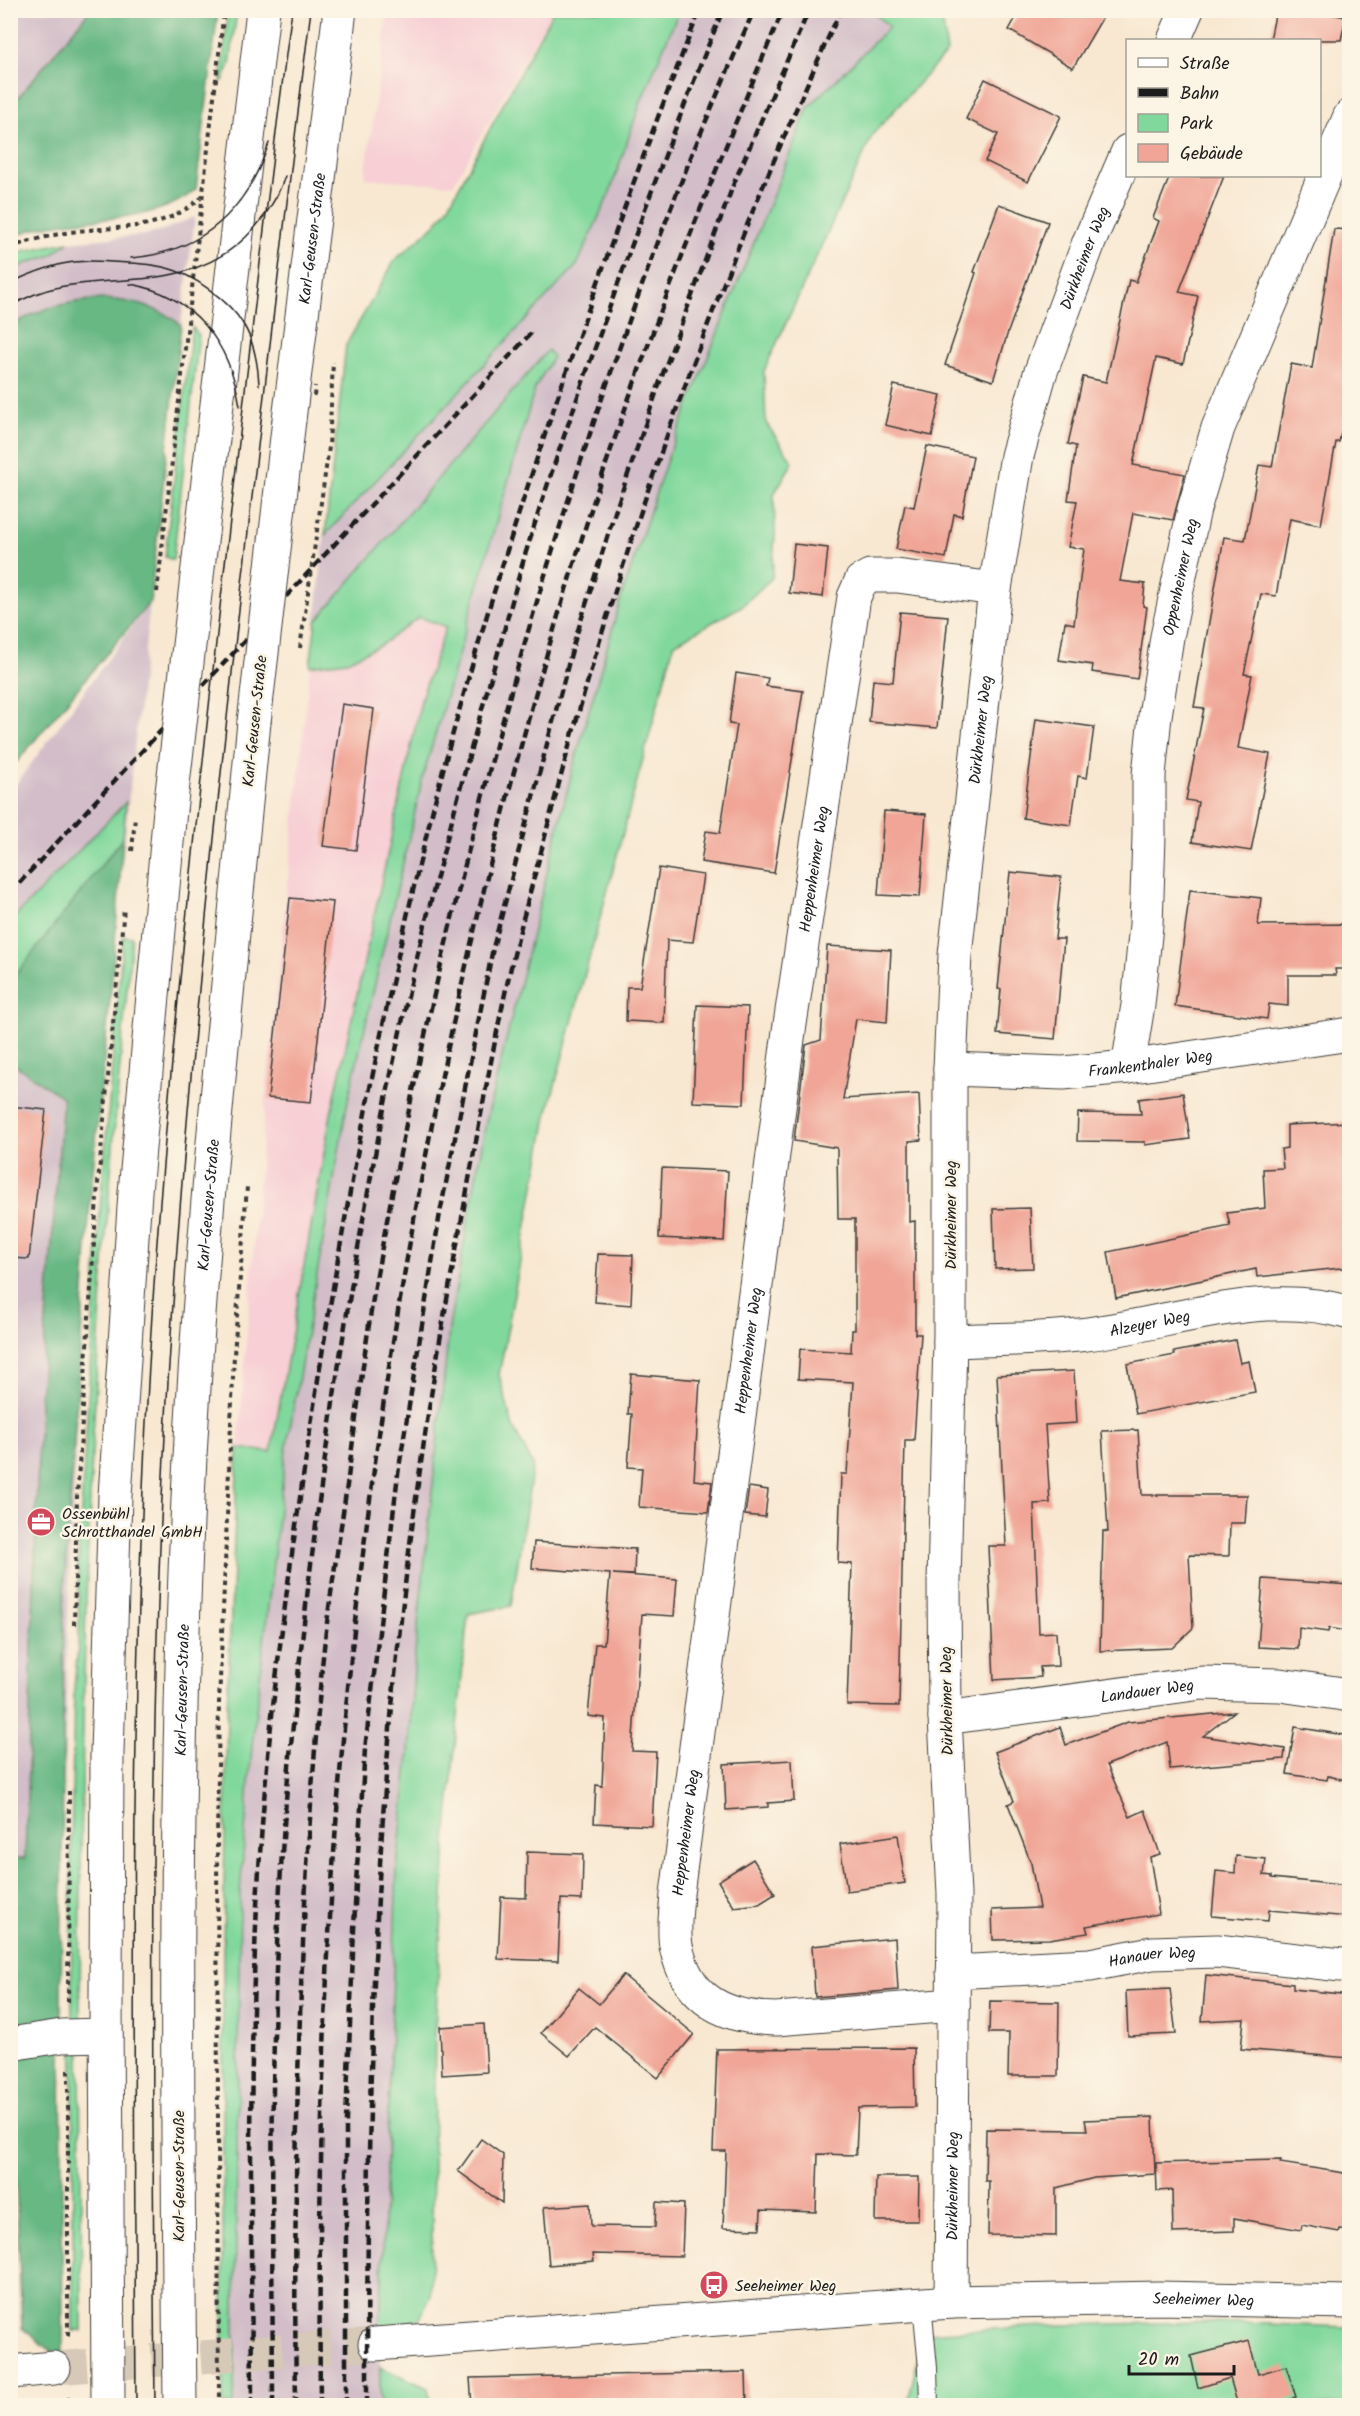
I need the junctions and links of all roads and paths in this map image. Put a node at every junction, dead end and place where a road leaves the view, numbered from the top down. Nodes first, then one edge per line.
1 (224, 10) edge
2 (263, 10) edge
3 (340, 10) edge
4 (1187, 10) edge
5 (1174, 39) edge
6 (1350, 116) edge
7 (1126, 157) edge
8 (211, 190) dead end
9 (201, 198) junction
10 (10, 247) edge
11 (333, 362) dead end
12 (995, 589) junction
13 (158, 592) dead end
14 (299, 655) dead end
15 (1350, 1034) edge
16 (1128, 1067) junction
17 (950, 1069) junction
18 (248, 1177) dead end
19 (1350, 1314) edge
20 (950, 1341) junction
21 (1350, 1695) edge
22 (945, 1718) junction
23 (1350, 1966) edge
24 (953, 1972) junction
25 (953, 2005) junction
26 (106, 2035) junction
27 (10, 2044) edge
28 (937, 2302) junction
29 (1350, 2302) edge
30 (375, 2344) tunnel mouth
31 (54, 2368) tunnel mouth
32 (10, 2372) edge
33 (108, 2406) edge
34 (180, 2406) edge
35 (219, 2406) edge
36 (928, 2406) edge

1 - 9 path
2 - 26 street, bridge
3 - 34 street, Karl-Geusen-Straße, bridge
4 - 5 street
6 - 16 street, Oppenheimer Weg
7 - 12 street, Dürkheimer Weg
8 - 9 path
9 - 10 path
9 - 13 path
11 - 14 path, bridge
12 - 17 street, Dürkheimer Weg
12 - 25 street, Heppenheimer Weg
15 - 16 street, Frankenthaler Weg
16 - 17 street, Frankenthaler Weg
17 - 20 street, Dürkheimer Weg
18 - 35 path
19 - 20 street, Alzeyer Weg
20 - 22 street, Dürkheimer Weg
21 - 22 street, Landauer Weg
22 - 24 street, Dürkheimer Weg
23 - 24 street, Hanauer Weg
24 - 25 street, Dürkheimer Weg
25 - 28 street, Dürkheimer Weg
26 - 27 street
26 - 33 street
28 - 29 street, Seeheimer Weg
28 - 30 street, Seeheimer Weg
28 - 36 lane
31 - 32 street

